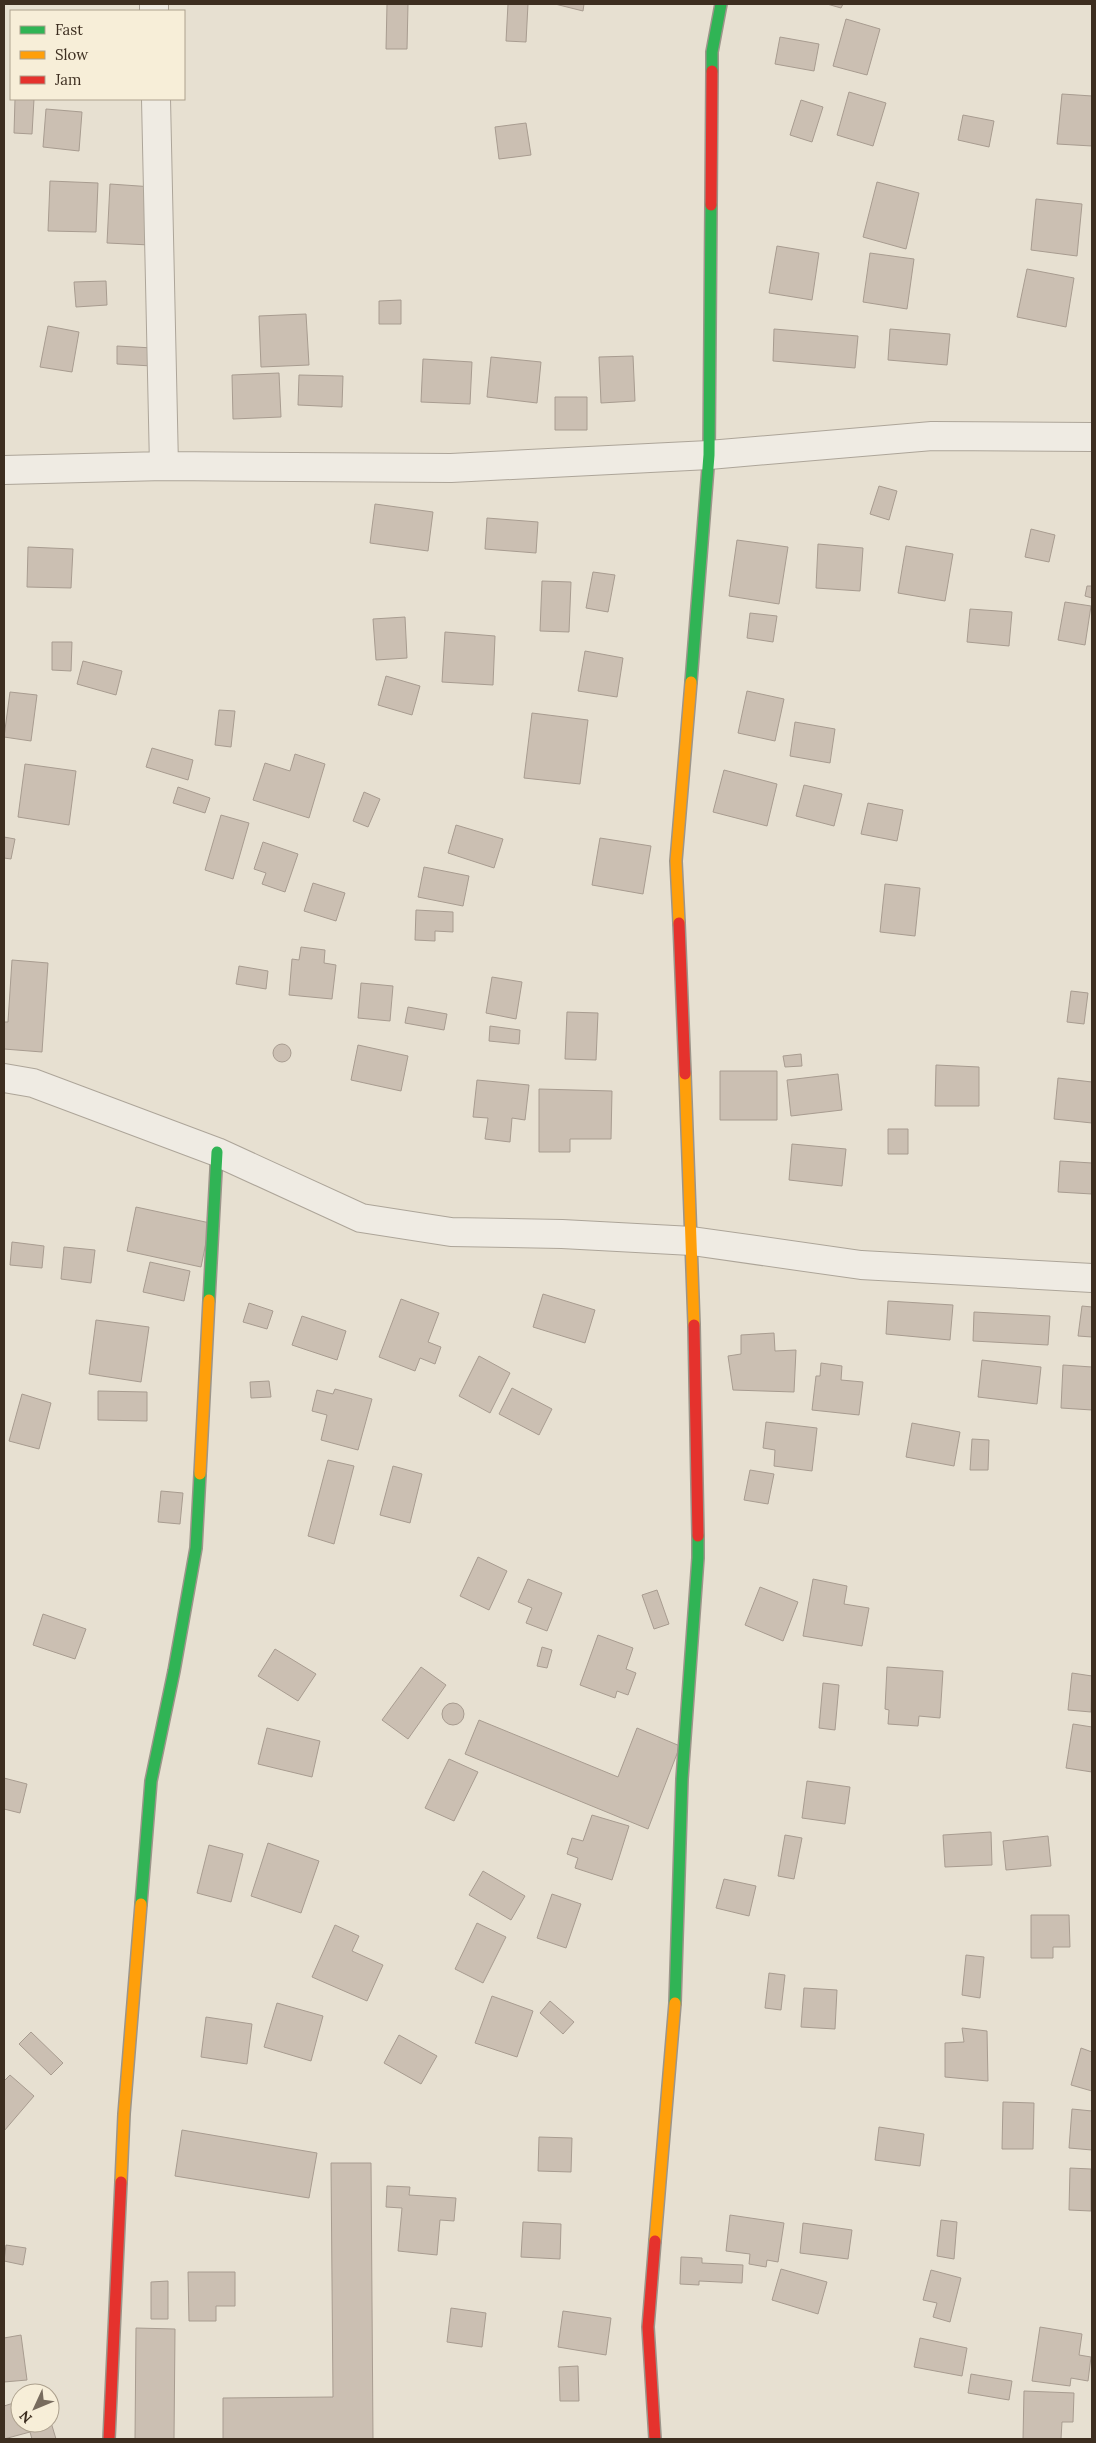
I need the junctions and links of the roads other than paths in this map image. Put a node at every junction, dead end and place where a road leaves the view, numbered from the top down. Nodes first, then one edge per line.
1 (721, 4) edge
2 (156, 100) edge
3 (1092, 437) edge
4 (709, 455) junction
5 (164, 466) junction
6 (4, 470) edge
7 (4, 1078) edge
8 (217, 1152) junction
9 (692, 1241) junction
10 (1092, 1278) edge
11 (109, 2439) edge
12 (655, 2439) edge

1 - 4 street
2 - 5 street
3 - 4 street
4 - 5 street
4 - 9 street
5 - 6 street
7 - 8 street
8 - 9 street
8 - 11 street
9 - 10 street
9 - 12 street

